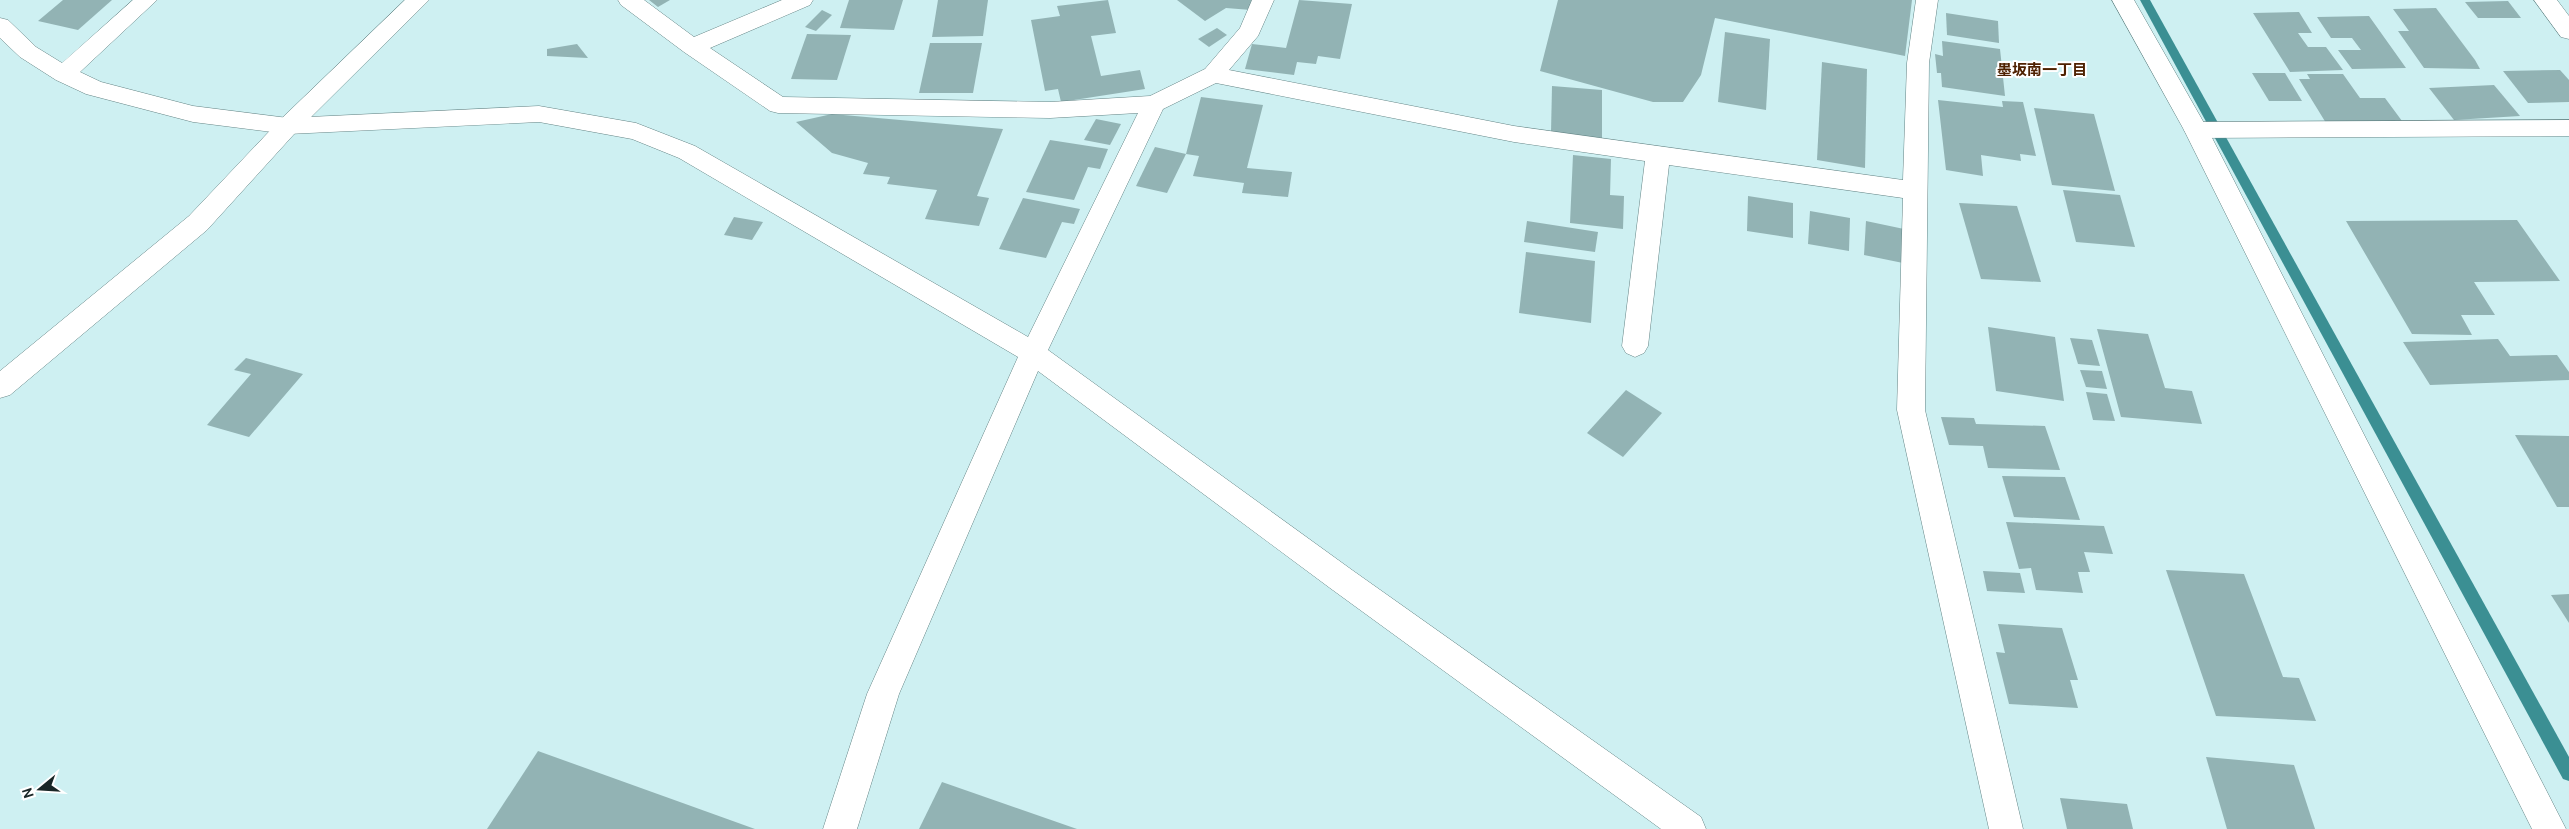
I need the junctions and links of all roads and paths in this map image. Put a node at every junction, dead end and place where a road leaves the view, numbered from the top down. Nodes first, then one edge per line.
1 (146, 0) edge
2 (418, 0) edge
3 (629, 0) edge
4 (802, 0) edge
5 (1264, 0) edge
6 (1928, 0) edge
7 (2123, 0) edge
8 (2545, 0) edge
9 (0, 26) edge
10 (2569, 32) edge
11 (692, 47) junction
12 (64, 74) junction
13 (1212, 75) junction
14 (1154, 104) junction
15 (288, 126) junction
16 (2569, 128) edge
17 (2196, 130) junction
18 (1658, 154) junction
19 (1915, 191) junction
20 (1635, 346) dead end
21 (1033, 353) junction
22 (0, 387) edge
23 (840, 829) edge
24 (1688, 829) edge
25 (2006, 829) edge
26 (2549, 829) edge

1 - 12 street
2 - 15 street
3 - 11 street
4 - 11 street
5 - 13 street
6 - 19 street
7 - 17 street
8 - 10 street
9 - 12 street
11 - 14 street
12 - 15 street
13 - 14 street
13 - 18 street
14 - 21 street
15 - 21 street
15 - 22 street
16 - 17 street
17 - 26 street
18 - 19 street
18 - 20 street
19 - 25 street
21 - 23 street
21 - 24 street

